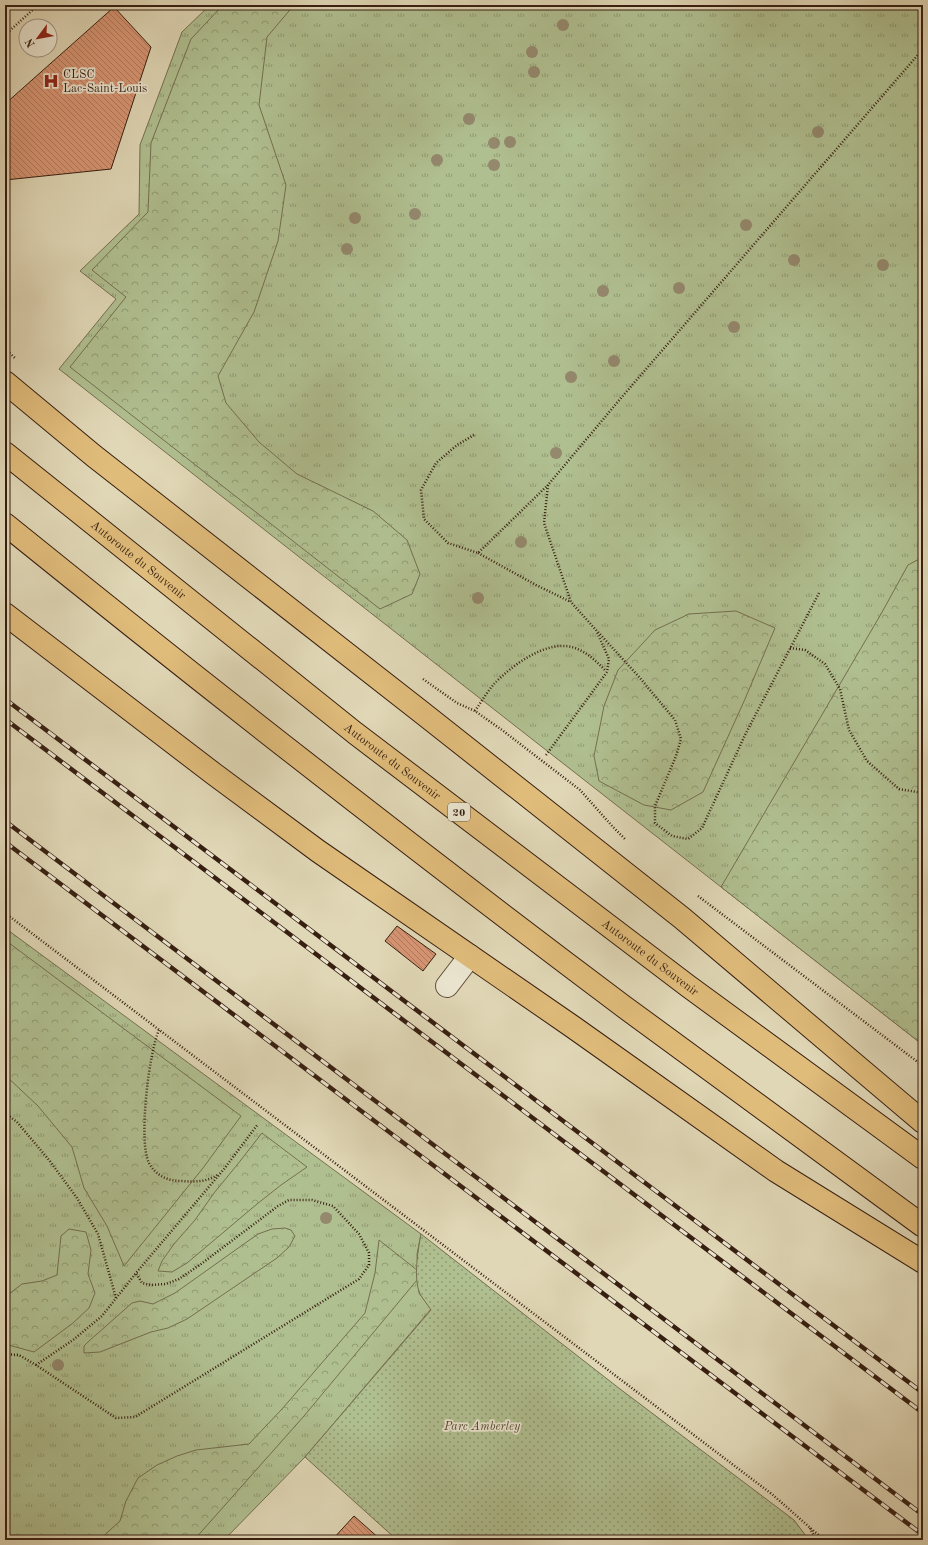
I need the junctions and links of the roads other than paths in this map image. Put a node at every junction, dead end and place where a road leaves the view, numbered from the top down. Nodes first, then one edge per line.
1 (5, 382) edge
2 (5, 453) edge
3 (5, 524) edge
4 (5, 614) edge
5 (470, 956) junction
6 (447, 986) dead end
7 (923, 1122) edge
8 (923, 1158) edge
9 (923, 1226) edge
10 (923, 1262) edge

1 - 7 highway
2 - 8 highway, Autoroute du Souvenir / 20
3 - 9 highway
4 - 5 highway
5 - 6 lane
5 - 10 highway

